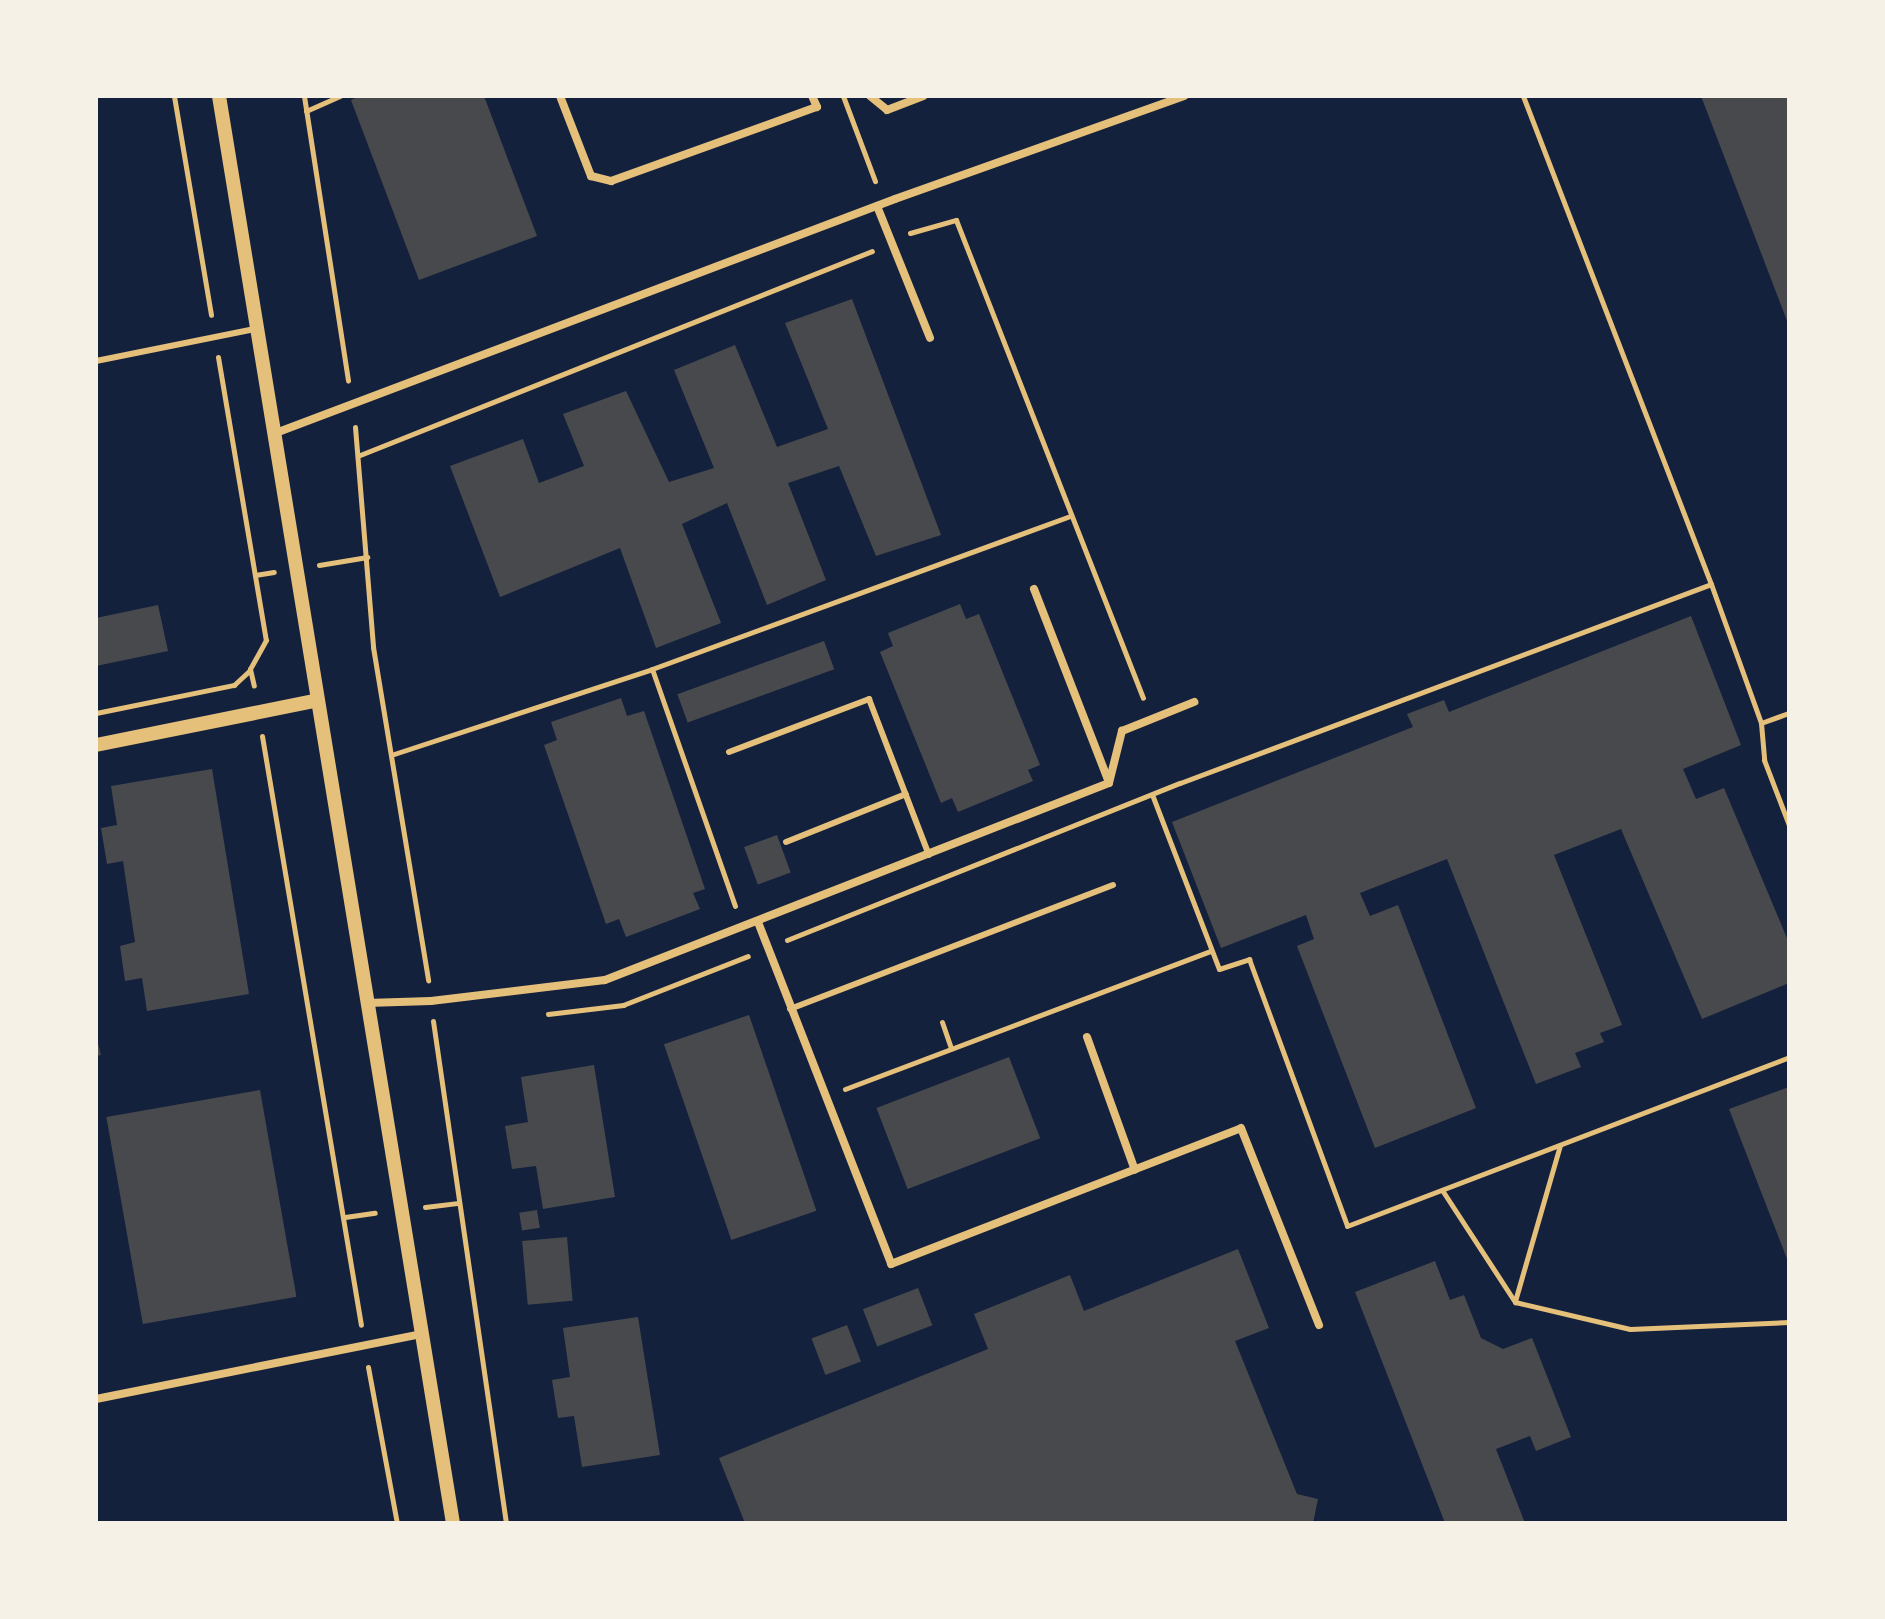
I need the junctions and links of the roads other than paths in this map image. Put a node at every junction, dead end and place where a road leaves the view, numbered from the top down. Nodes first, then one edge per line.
1 (219, 96) edge
2 (560, 96) edge
3 (812, 96) edge
4 (870, 96) edge
5 (923, 96) edge
6 (1184, 96) edge
7 (877, 206) junction
8 (255, 329) junction
9 (930, 338) dead end
10 (96, 361) edge
11 (272, 434) junction
12 (1034, 589) dead end
13 (315, 701) junction
14 (1194, 702) dead end
15 (96, 745) edge
16 (729, 752) dead end
17 (1109, 783) junction
18 (906, 794) junction
19 (786, 842) dead end
20 (929, 855) junction
21 (1113, 885) dead end
22 (758, 922) junction
23 (367, 1003) junction
24 (790, 1009) junction
25 (1087, 1037) dead end
26 (1135, 1170) junction
27 (1319, 1325) dead end
28 (420, 1334) junction
29 (96, 1399) edge
30 (453, 1523) edge

1 - 8 street
2 - 3 street
4 - 5 street
6 - 7 street
7 - 9 street
7 - 11 street
8 - 10 lane
8 - 11 street
11 - 13 street
12 - 17 street
13 - 15 street
13 - 23 street
14 - 17 street
16 - 18 lane
17 - 20 street
18 - 19 lane
18 - 20 lane
20 - 22 street
21 - 24 lane
22 - 23 street
22 - 24 street
23 - 28 street
24 - 26 street
25 - 26 street
26 - 27 street
28 - 29 street
28 - 30 street

